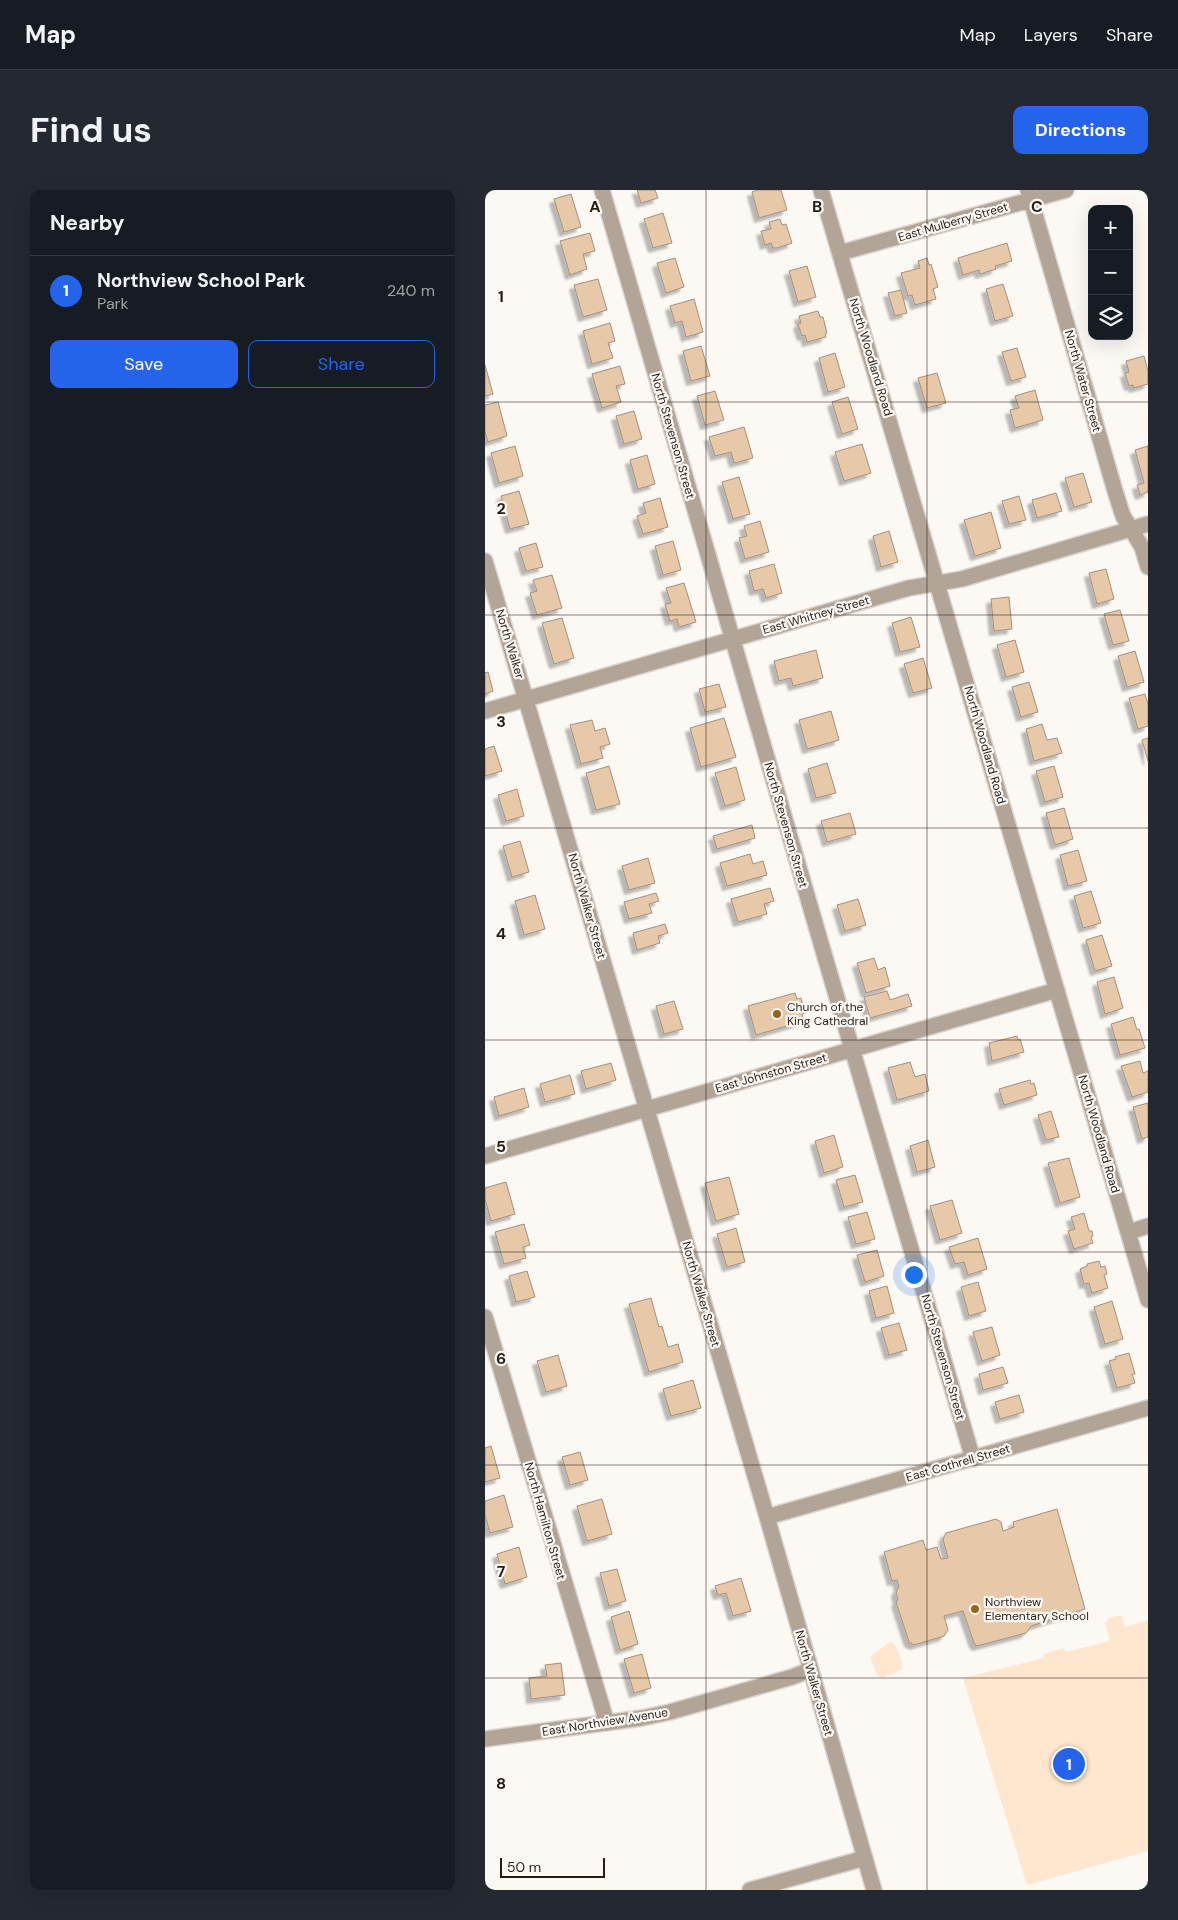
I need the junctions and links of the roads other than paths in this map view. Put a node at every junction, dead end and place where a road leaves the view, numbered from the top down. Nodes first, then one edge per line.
1 (602, 190) edge
2 (821, 190) edge
3 (1066, 190) edge
4 (1029, 195) edge
5 (840, 253) junction
6 (1148, 524) edge
7 (1131, 529) junction
8 (485, 561) edge
9 (1148, 568) edge
10 (938, 582) junction
11 (732, 639) junction
12 (526, 699) junction
13 (485, 711) edge
14 (1057, 990) junction
15 (852, 1050) junction
16 (647, 1109) junction
17 (485, 1156) edge
18 (1148, 1226) edge
19 (1129, 1232) junction
20 (1148, 1300) edge
21 (485, 1317) edge
22 (1148, 1408) edge
23 (973, 1459) junction
24 (767, 1517) junction
25 (810, 1670) junction
26 (607, 1723) junction
27 (485, 1739) edge
28 (865, 1858) junction
29 (750, 1890) edge
30 (874, 1890) edge

1 - 11 street, North Stevenson Street
2 - 5 street, North Woodland Road
3 - 4 street, East Mulberry Street
4 - 5 street, East Mulberry Street
4 - 7 street, North Water Street
5 - 10 street, North Woodland Road
6 - 7 street, East Whitney Street
7 - 9 street, North Water Street
7 - 10 street, East Whitney Street
8 - 12 street, North Walker
10 - 11 street, East Whitney Street
10 - 14 street, North Woodland Road
11 - 12 street, East Whitney Street
11 - 15 street, North Stevenson Street
12 - 13 street, East Whitney Street
12 - 16 street, North Walker Street
14 - 15 street, East Johnston Street
14 - 19 street, North Woodland Road
15 - 16 street, East Johnston Street
15 - 23 street, North Stevenson Street
16 - 17 street, East Johnston Street
16 - 24 street, North Walker Street
18 - 19 street
19 - 20 street, North Woodland Road
21 - 26 street, North Hamilton Street
22 - 23 street, East Cothrell Street
23 - 24 street, East Cothrell Street
24 - 25 street, North Walker Street
25 - 26 street, East Northview Avenue
25 - 28 street, North Walker Street
26 - 27 street, East Northview Avenue
28 - 29 street
28 - 30 street, North Walker Street

